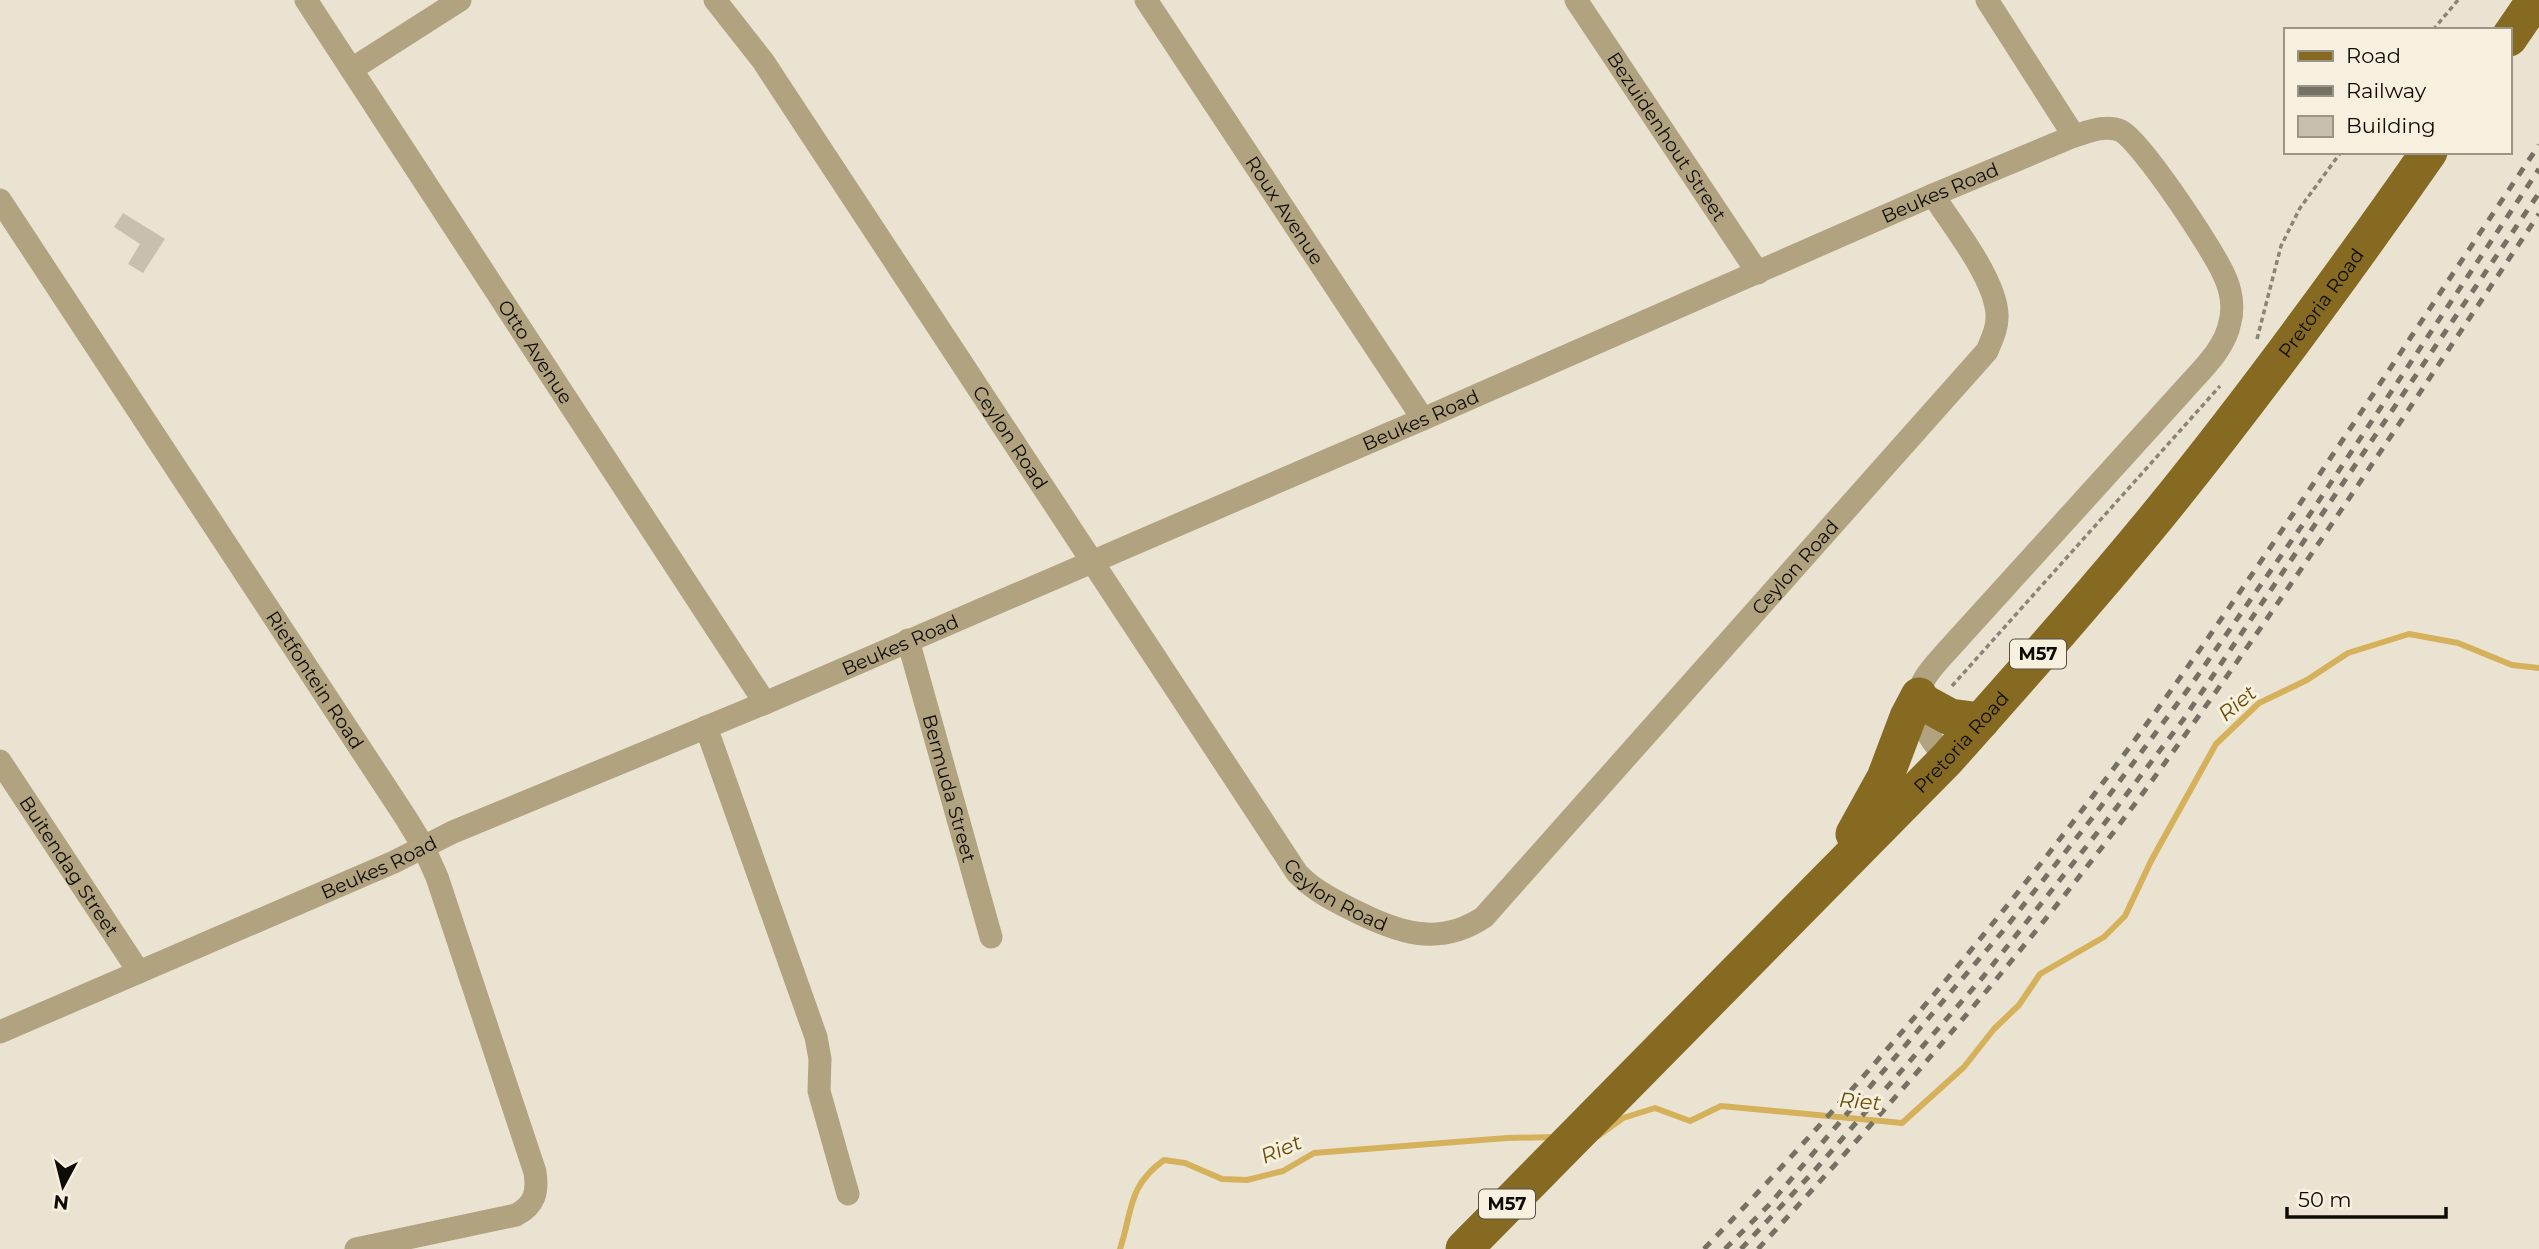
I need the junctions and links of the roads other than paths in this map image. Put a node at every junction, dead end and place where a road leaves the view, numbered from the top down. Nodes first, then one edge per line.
1 (306, 0) edge
2 (460, 0) edge
3 (715, 0) edge
4 (1146, 0) edge
5 (1576, 0) edge
6 (1987, 0) edge
7 (2535, 0) edge
8 (2511, 35) edge
9 (352, 69) junction
10 (2074, 136) junction
11 (2428, 154) edge
12 (1933, 195) junction
13 (0, 200) edge
14 (1758, 273) junction
15 (1423, 419) junction
16 (1092, 562) junction
17 (908, 640) junction
18 (1919, 698) junction
19 (765, 703) junction
20 (1981, 721) junction
21 (706, 727) junction
22 (1947, 759) junction
23 (0, 761) edge
24 (423, 846) junction
25 (1834, 872) junction
26 (991, 937) dead end
27 (139, 972) junction
28 (0, 1032) edge
29 (848, 1194) dead end
30 (356, 1249) edge
31 (1464, 1249) edge

1 - 9 street, Otto Avenue
2 - 9 street
3 - 16 street, Ceylon Road
4 - 15 street, Roux Avenue
5 - 14 street, Bezuidenhout Street
6 - 10 street
7 - 8 main road
9 - 19 street, Otto Avenue
10 - 12 street, Beukes Road
10 - 18 street, Beukes Road
11 - 20 main road, Pretoria Road / M57
12 - 14 street, Beukes Road
12 - 16 street, Ceylon Road
13 - 24 street, Rietfontein Road
14 - 15 street, Beukes Road
15 - 16 street, Beukes Road
16 - 17 street, Beukes Road
17 - 19 street, Beukes Road
17 - 26 street, Bermuda Street
18 - 20 main road
18 - 22 street
18 - 25 main road
19 - 21 street, Beukes Road
20 - 22 main road, Pretoria Road / M57
21 - 24 street, Beukes Road
21 - 29 street
22 - 25 main road, Pretoria Road / M57
23 - 27 street, Buitendag Street
24 - 27 street, Beukes Road
24 - 30 street, Rietfontein Road
25 - 31 main road, Pretoria Road / M57
27 - 28 street, Beukes Road

